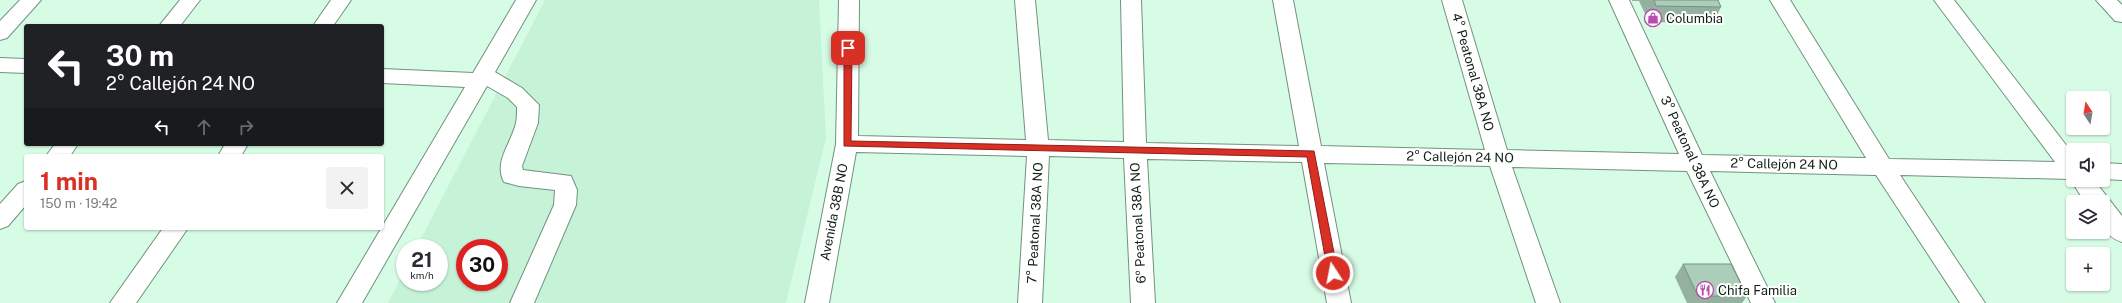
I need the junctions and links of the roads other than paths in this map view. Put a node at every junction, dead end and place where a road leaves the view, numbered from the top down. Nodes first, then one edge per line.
1 (31, 0) edge
2 (190, 0) edge
3 (341, 0) edge
4 (526, 0) edge
5 (849, 0) edge
6 (1025, 0) edge
7 (1131, 0) edge
8 (1283, 0) edge
9 (1452, 0) edge
10 (1619, 0) edge
11 (1780, 0) edge
12 (1944, 0) edge
13 (2106, 0) edge
14 (2122, 16) edge
15 (171, 24) edge
16 (324, 24) edge
17 (0, 33) edge
18 (0, 65) edge
19 (24, 66) edge
20 (384, 76) edge
21 (481, 77) junction
22 (847, 144) junction
23 (66, 146) edge
24 (1038, 148) junction
25 (1135, 150) junction
26 (59, 154) edge
27 (1311, 154) junction
28 (1498, 158) junction
29 (2066, 161) edge
30 (1694, 162) junction
31 (1882, 166) junction
32 (2066, 170) edge
33 (2110, 171) edge
34 (2122, 172) edge
35 (2086, 187) edge
36 (24, 192) edge
37 (2093, 195) edge
38 (2110, 218) edge
39 (0, 220) edge
40 (175, 230) edge
41 (2122, 233) edge
42 (122, 303) edge
43 (349, 303) edge
44 (522, 303) edge
45 (817, 303) edge
46 (1030, 303) edge
47 (1142, 303) edge
48 (1339, 303) edge
49 (1548, 303) edge
50 (1763, 303) edge
51 (1973, 303) edge

1 - 17 street
2 - 15 street
3 - 16 street
4 - 21 street
5 - 22 street, Avenida 38B NO
6 - 24 street, 7° Peatonal 38A NO
7 - 25 street, 6º Peatonal 38A NO
8 - 27 street
9 - 28 street, 4° Peatonal 38A NO
10 - 30 street, 3° Peatonal 38A NO
11 - 31 street
12 - 29 street
13 - 14 street
18 - 19 street
20 - 21 street
21 - 43 street
21 - 44 street
22 - 24 street, 2° Callejón 24 NO
22 - 45 street, Avenida 38B NO
23 - 26 street
24 - 25 street, 2° Callejón 24 NO
24 - 46 street, 7° Peatonal 38A NO
25 - 27 street, 2° Callejón 24 NO
25 - 47 street, 6º Peatonal 38A NO
27 - 28 street, 2° Callejón 24 NO
27 - 48 street
28 - 30 street, 2° Callejón 24 NO
28 - 49 street, 4° Peatonal 38A NO
30 - 31 street, 2° Callejón 24 NO
30 - 50 street, 3° Peatonal 38A NO
31 - 32 street, 2° Callejón 24 NO
31 - 51 street
33 - 34 street
35 - 37 street
36 - 39 street
38 - 41 street
40 - 42 street

